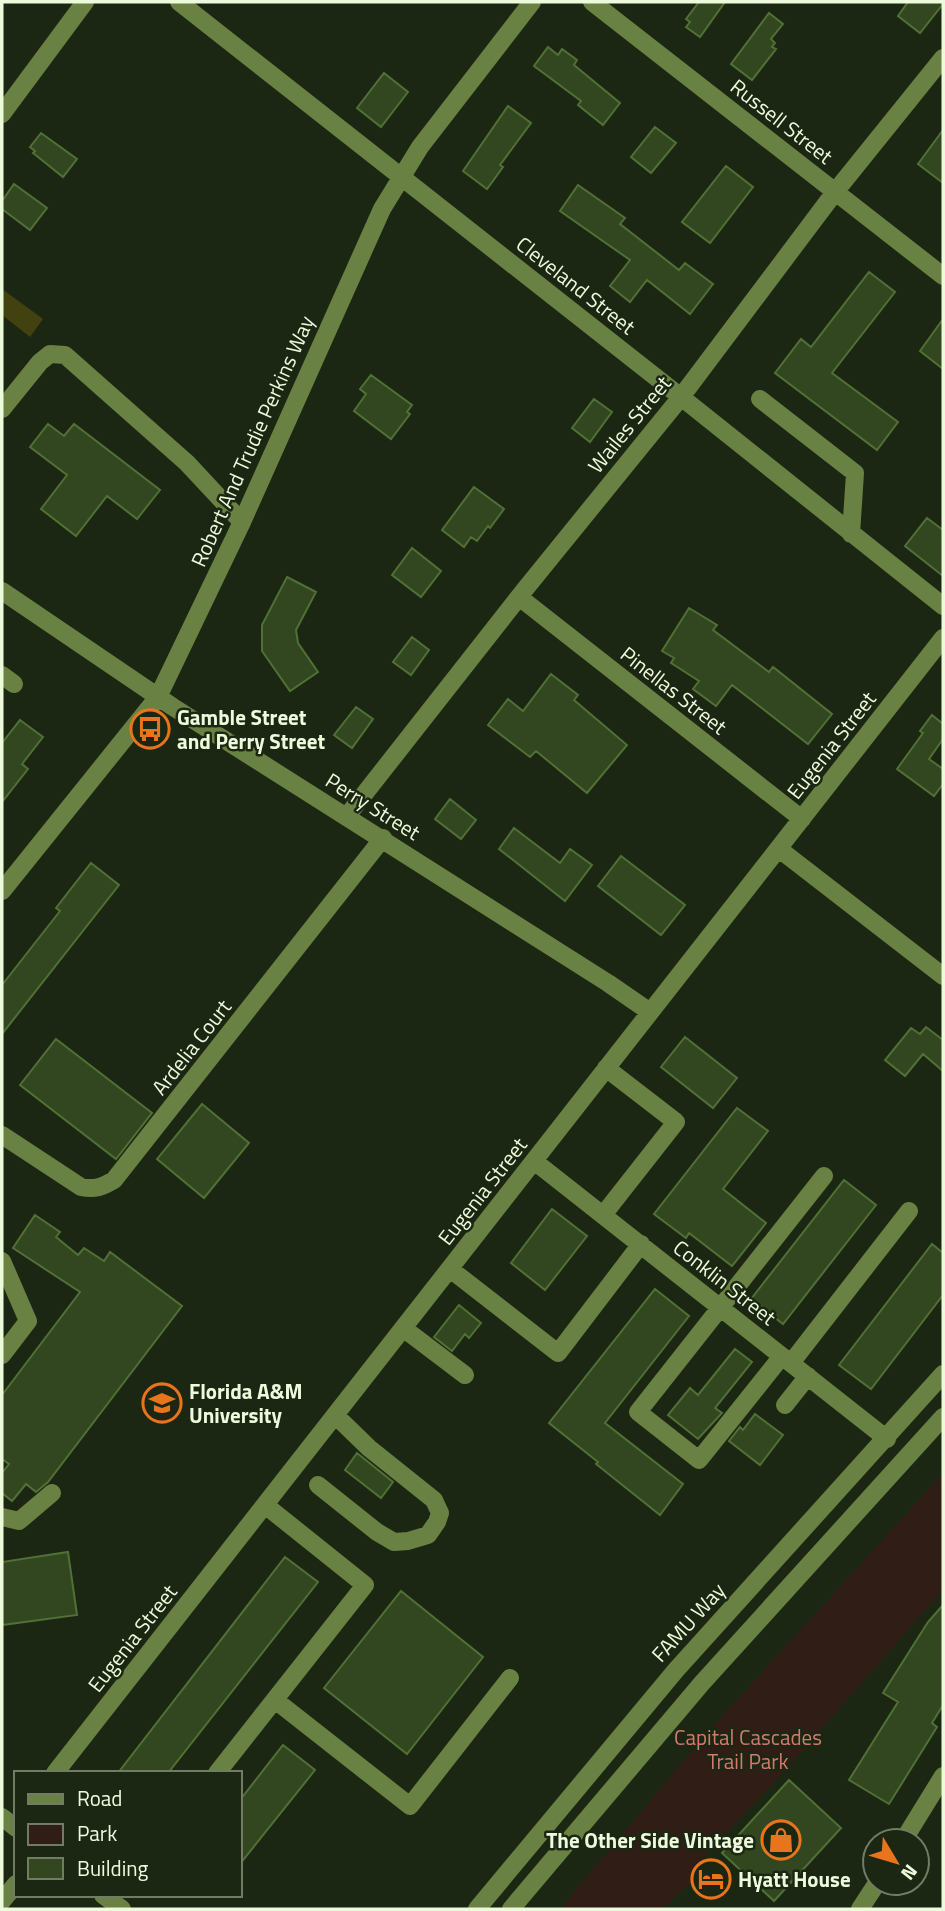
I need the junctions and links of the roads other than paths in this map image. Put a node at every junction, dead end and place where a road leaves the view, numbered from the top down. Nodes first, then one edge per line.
1 (85, 2) edge
2 (179, 2) edge
3 (532, 2) edge
4 (592, 2) edge
5 (943, 58) edge
6 (2, 114) edge
7 (401, 177) junction
8 (835, 192) junction
9 (943, 276) edge
10 (681, 397) junction
11 (760, 399) dead end
12 (2, 409) edge
13 (242, 522) junction
14 (851, 534) junction
15 (2, 591) edge
16 (519, 597) junction
17 (943, 606) edge
18 (942, 641) edge
19 (158, 697) junction
20 (347, 816) junction
21 (802, 819) junction
22 (383, 838) junction
23 (779, 849) junction
24 (2, 891) edge
25 (943, 976) edge
26 (650, 1012) junction
27 (607, 1069) junction
28 (2, 1135) edge
29 (534, 1161) junction
30 (824, 1177) dead end
31 (909, 1212) dead end
32 (603, 1215) junction
33 (640, 1244) junction
34 (2, 1261) edge
35 (450, 1269) junction
36 (721, 1308) junction
37 (403, 1328) junction
38 (2, 1356) edge
39 (787, 1359) junction
40 (943, 1374) edge
41 (465, 1375) dead end
42 (807, 1376) junction
43 (785, 1405) dead end
44 (335, 1415) junction
45 (943, 1417) edge
46 (887, 1439) junction
47 (318, 1485) dead end
48 (52, 1493) dead end
49 (265, 1505) junction
50 (2, 1517) edge
51 (510, 1678) dead end
52 (275, 1700) junction
53 (57, 1771) edge
54 (219, 1771) edge
55 (943, 1776) edge
56 (912, 1827) edge
57 (14, 1886) edge
58 (106, 1897) edge
59 (2, 1901) edge
60 (122, 1909) edge
61 (477, 1909) edge
62 (511, 1909) edge

1 - 6 street
2 - 7 street, Cleveland Street
3 - 7 street, Robert And Trudie Perkins Way
4 - 8 street, Russell Street
5 - 8 street, Wailes Street
7 - 10 street, Cleveland Street
7 - 13 street, Robert And Trudie Perkins Way
8 - 9 street, Russell Street
8 - 10 street, Wailes Street
10 - 14 street, Cleveland Street
10 - 16 street, Wailes Street
11 - 14 street
12 - 13 street
13 - 19 street, Robert And Trudie Perkins Way
14 - 17 street, Cleveland Street
15 - 19 street, Perry Street
16 - 20 street, Wailes Street
16 - 21 street, Pinellas Street
18 - 21 street, Eugenia Street
19 - 20 street, Perry Street
19 - 24 street, Robert And Trudie Perkins Way
20 - 22 street, Perry Street
21 - 23 street, Eugenia Street
22 - 26 street, Perry Street
22 - 28 street, Ardelia Court
23 - 25 street
23 - 26 street, Eugenia Street
26 - 27 street, Eugenia Street
27 - 29 street, Eugenia Street
27 - 32 street
29 - 32 street, Conklin Street
29 - 35 street, Eugenia Street
30 - 36 street
31 - 39 street
32 - 33 street, Conklin Street
33 - 35 street
33 - 36 street, Conklin Street
34 - 38 street
35 - 37 street, Eugenia Street
36 - 39 street, Conklin Street
36 - 39 street
37 - 41 street
37 - 44 street, Eugenia Street
39 - 42 street, Conklin Street
40 - 46 street, FAMU Way
42 - 43 street
42 - 46 street, Conklin Street
44 - 47 street
44 - 49 street, Eugenia Street
45 - 62 street
46 - 61 street, FAMU Way
48 - 50 street
49 - 52 street
49 - 53 street, Eugenia Street
51 - 52 street
52 - 54 street
55 - 56 street
57 - 59 street
58 - 60 street

